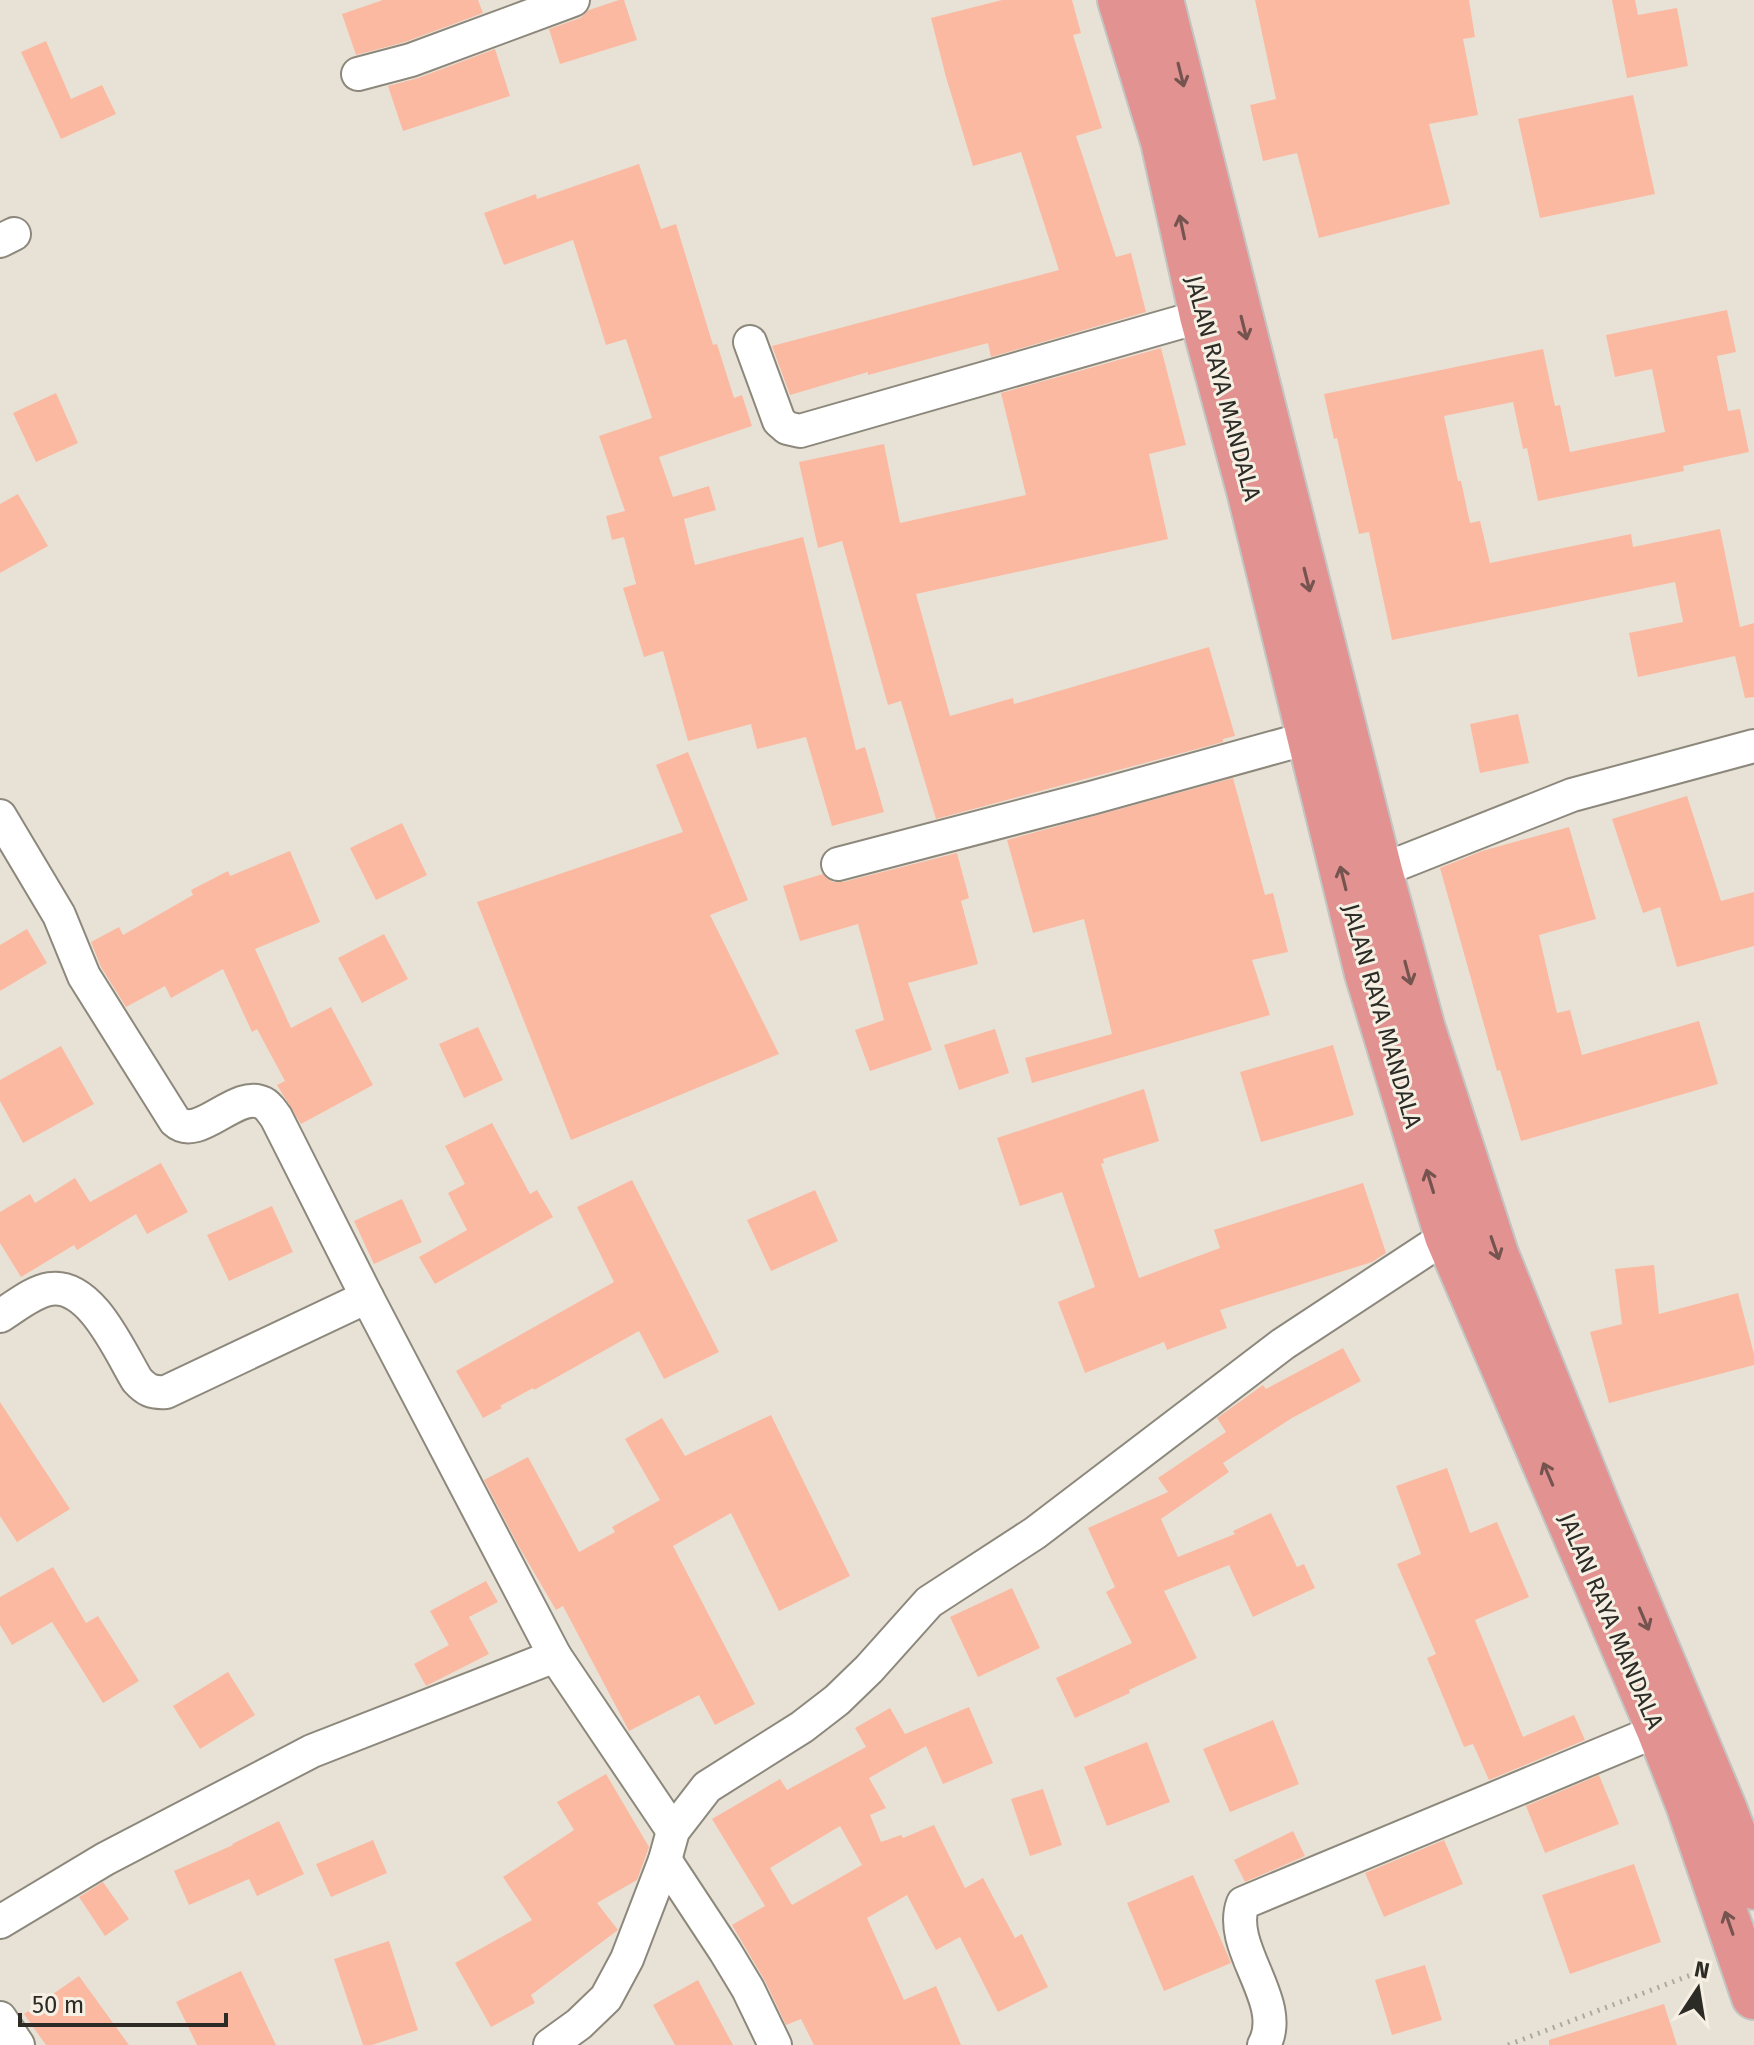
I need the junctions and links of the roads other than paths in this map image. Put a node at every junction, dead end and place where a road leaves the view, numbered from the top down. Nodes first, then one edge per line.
1 (573, 0) edge
2 (1120, 0) edge
3 (1161, 0) edge
4 (539, 6) edge
5 (358, 74) dead end
6 (1179, 137) junction
7 (1202, 316) junction
8 (750, 342) dead end
9 (1308, 738) junction
10 (1754, 746) edge
11 (0, 816) edge
12 (838, 864) dead end
13 (1380, 871) junction
14 (1447, 1236) junction
15 (367, 1297) junction
16 (0, 1316) edge
17 (1609, 1576) junction
18 (555, 1656) junction
19 (1659, 1730) junction
20 (669, 1845) junction
21 (1754, 1887) edge
22 (0, 1922) edge
23 (1754, 1997) edge
24 (0, 2018) edge
25 (18, 2045) edge
26 (550, 2045) edge
27 (775, 2045) edge
28 (1264, 2045) edge

1 - 4 street
2 - 6 highway, JALAN RAYA MANDALA
3 -> 6 highway, JALAN RAYA MANDALA
4 - 5 street
7 -> 6 highway, JALAN RAYA MANDALA
6 -> 13 highway, JALAN RAYA MANDALA
7 - 8 street
7 - 9 highway, JALAN RAYA MANDALA
9 - 12 street
14 -> 9 highway, JALAN RAYA MANDALA
10 - 13 street
11 - 15 street
13 -> 17 highway, JALAN RAYA MANDALA
17 -> 14 highway, JALAN RAYA MANDALA
14 - 20 street
15 - 16 street
15 - 18 street
17 - 19 highway, JALAN RAYA MANDALA
17 -> 21 highway, JALAN RAYA MANDALA
18 - 20 street
18 - 22 street
23 -> 19 highway, JALAN RAYA MANDALA
19 - 28 street
20 - 26 street
20 - 27 street
24 - 25 street

